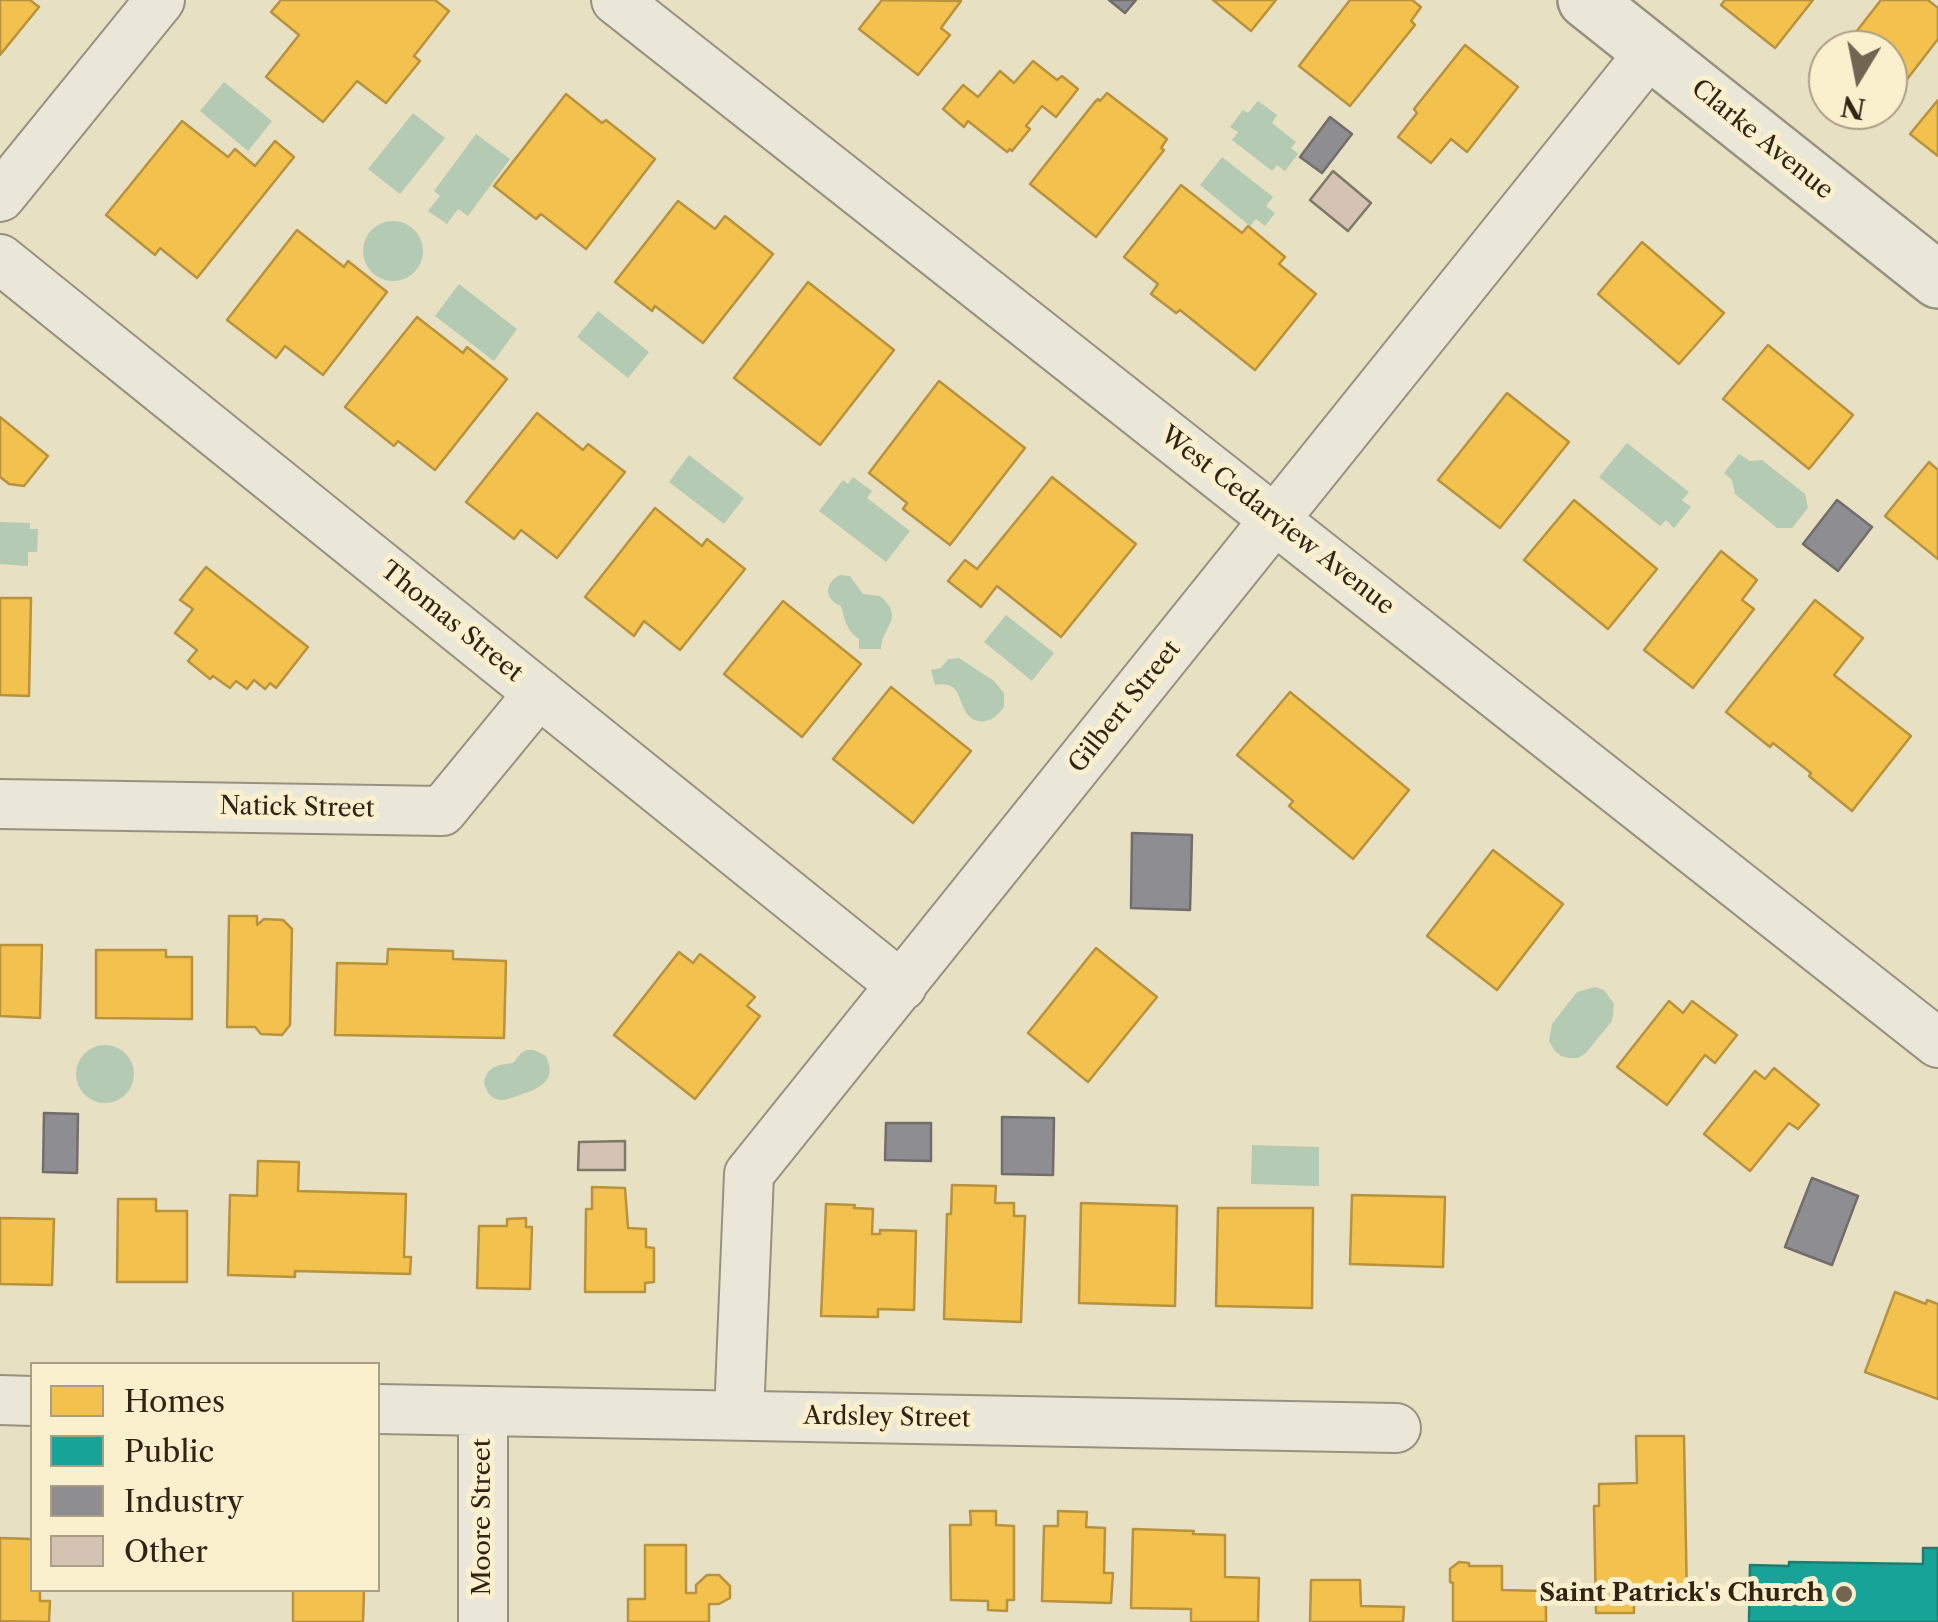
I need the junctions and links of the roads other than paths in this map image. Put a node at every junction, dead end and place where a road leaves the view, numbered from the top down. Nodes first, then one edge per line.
1 (160, 0) edge
2 (616, 0) edge
3 (1586, 0) edge
4 (1651, 51) junction
5 (0, 198) edge
6 (0, 258) edge
7 (1938, 280) edge
8 (1275, 520) junction
9 (539, 693) junction
10 (0, 804) edge
11 (902, 986) junction
12 (1938, 1043) edge
13 (0, 1400) edge
14 (30, 1401) edge
15 (380, 1409) edge
16 (483, 1412) junction
17 (739, 1415) junction
18 (1396, 1428) dead end
19 (483, 1622) edge

1 - 5 street
2 - 8 street, West Cedarview Avenue
3 - 4 street, Clarke Avenue
4 - 7 street, Clarke Avenue
4 - 8 street, Gilbert Street
6 - 9 street, Thomas Street
8 - 11 street, Gilbert Street
8 - 12 street, West Cedarview Avenue
9 - 10 street, Natick Street
9 - 11 street, Thomas Street
11 - 17 street, Gilbert Street
13 - 14 street
15 - 16 street, Ardsley Street
16 - 17 street, Ardsley Street
16 - 19 street, Moore Street
17 - 18 street, Ardsley Street

